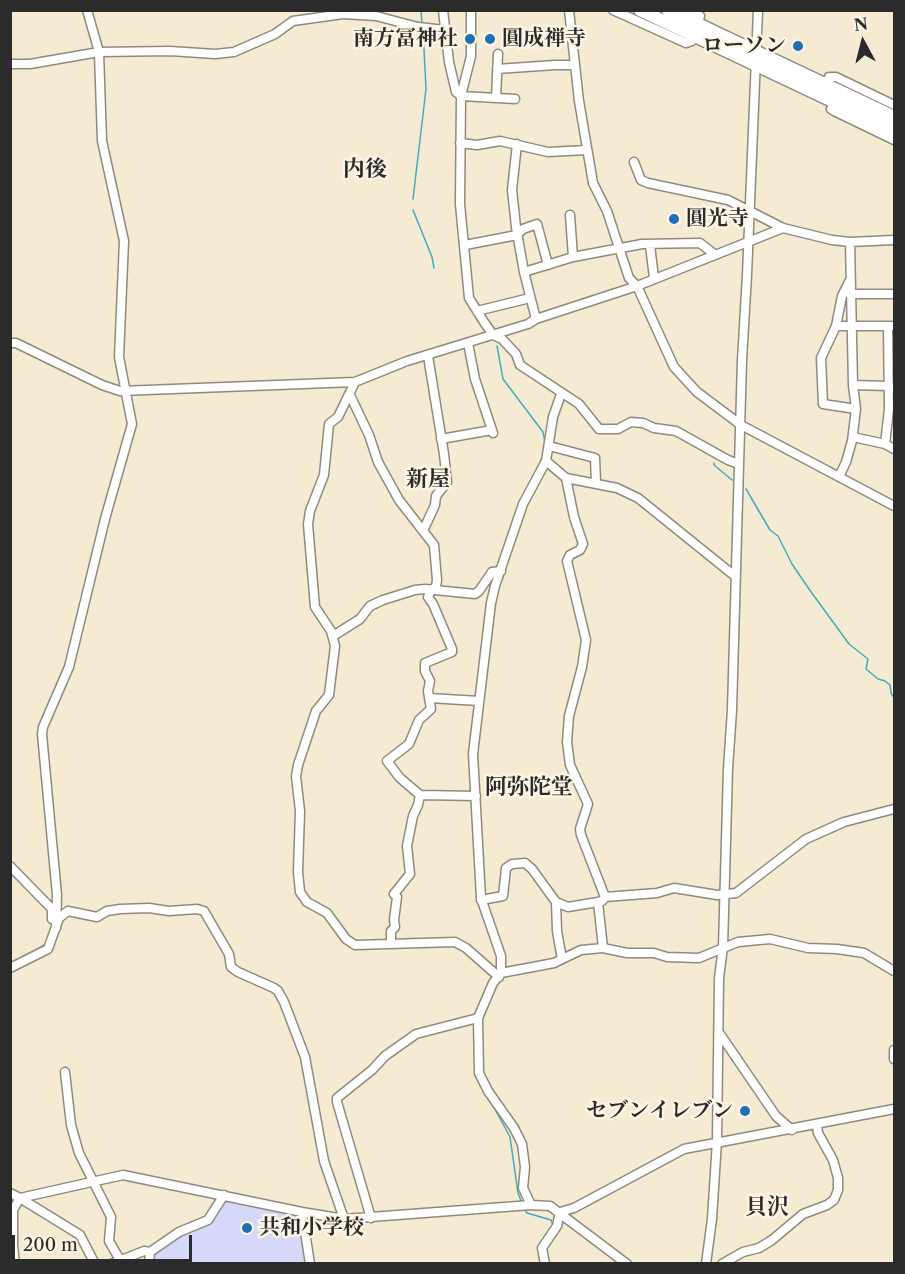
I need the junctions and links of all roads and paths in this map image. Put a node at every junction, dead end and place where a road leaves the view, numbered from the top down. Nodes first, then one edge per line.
1 (87, 10) edge
2 (443, 10) edge
3 (471, 10) edge
4 (569, 10) edge
5 (613, 10) edge
6 (640, 10) edge
7 (668, 10) edge
8 (690, 10) edge
9 (758, 10) edge
10 (343, 12) edge
11 (445, 30) junction
12 (696, 31) junction
13 (99, 52) junction
14 (498, 54) dead end
15 (756, 59) junction
16 (10, 64) edge
17 (575, 65) junction
18 (497, 69) junction
19 (826, 84) junction
20 (461, 96) junction
21 (496, 98) junction
22 (515, 99) dead end
23 (834, 102) junction
24 (894, 105) edge
25 (894, 117) edge
26 (894, 130) edge
27 (894, 140) edge
28 (460, 143) junction
29 (517, 144) junction
30 (587, 150) junction
31 (634, 162) dead end
32 (750, 210) junction
33 (570, 216) dead end
34 (783, 228) junction
35 (517, 235) junction
36 (894, 240) edge
37 (748, 242) junction
38 (850, 242) junction
39 (465, 245) junction
40 (650, 245) junction
41 (618, 248) junction
42 (714, 254) junction
43 (573, 257) junction
44 (548, 265) junction
45 (525, 272) junction
46 (654, 278) junction
47 (851, 279) junction
48 (637, 285) junction
49 (850, 294) junction
50 (894, 294) edge
51 (530, 298) junction
52 (477, 311) junction
53 (536, 319) junction
54 (852, 325) junction
55 (836, 326) junction
56 (891, 326) edge
57 (494, 335) junction
58 (468, 342) junction
59 (10, 343) edge
60 (428, 356) junction
61 (891, 358) edge
62 (355, 382) junction
63 (853, 385) junction
64 (891, 387) edge
65 (123, 390) junction
66 (561, 394) junction
67 (350, 395) junction
68 (856, 409) junction
69 (892, 410) edge
70 (741, 425) junction
71 (854, 437) junction
72 (441, 439) junction
73 (885, 444) junction
74 (549, 446) junction
75 (894, 449) edge
76 (546, 461) junction
77 (739, 464) junction
78 (839, 477) junction
79 (566, 478) junction
80 (596, 483) junction
81 (894, 506) edge
82 (423, 531) junction
83 (501, 571) junction
84 (736, 577) junction
85 (431, 590) junction
86 (333, 636) junction
87 (429, 698) junction
88 (479, 701) junction
89 (420, 795) junction
90 (476, 796) junction
91 (894, 809) edge
92 (10, 866) edge
93 (724, 895) junction
94 (482, 900) junction
95 (602, 900) junction
96 (556, 902) junction
97 (56, 928) junction
98 (392, 945) junction
99 (723, 947) junction
100 (603, 948) junction
101 (562, 959) junction
102 (10, 968) edge
103 (894, 971) edge
104 (500, 975) junction
105 (478, 1018) junction
106 (720, 1034) junction
107 (894, 1050) edge
108 (894, 1059) edge
109 (64, 1072) dead end
110 (894, 1109) edge
111 (817, 1125) junction
112 (792, 1130) junction
113 (717, 1141) junction
114 (93, 1181) junction
115 (10, 1193) edge
116 (224, 1195) junction
117 (20, 1198) junction
118 (531, 1205) junction
119 (302, 1212) junction
120 (560, 1212) junction
121 (371, 1218) junction
122 (344, 1219) junction
123 (150, 1252) junction
124 (614, 1259) edge
125 (120, 1260) junction
126 (15, 1263) edge
127 (95, 1263) edge
128 (111, 1263) edge
129 (149, 1263) edge
130 (310, 1263) edge
131 (545, 1263) edge
132 (627, 1263) edge
133 (706, 1263) edge
134 (723, 1263) edge

1 - 13 street
2 - 11 street
3 - 20 street
4 - 17 street
5 - 12 street
6 - 12 highway
7 - 12 highway
8 - 12 street
9 - 15 street
10 - 11 street
10 - 13 street
11 - 20 street
12 - 15 highway
13 - 16 street
13 - 65 street
14 - 18 street
15 - 19 highway
15 - 23 highway
15 - 32 street
17 - 18 street
17 - 30 street
18 - 21 street
19 - 24 street
19 - 25 highway
20 - 21 street
20 - 28 street
21 - 22 street
23 - 26 highway
23 - 27 street
28 - 29 street
28 - 39 street
29 - 30 street
29 - 35 street
30 - 41 street
31 - 32 street
32 - 34 street
32 - 37 street
33 - 43 street
34 - 37 street
34 - 38 street
35 - 39 street
35 - 44 street
35 - 45 street
36 - 38 street
37 - 42 street
37 - 70 street
38 - 47 street
39 - 52 street
40 - 41 street
40 - 42 street
40 - 46 street
41 - 43 street
41 - 48 street
42 - 46 street
43 - 44 street
44 - 45 street
45 - 51 street
46 - 48 street
47 - 49 street
47 - 55 street
48 - 53 street
48 - 70 street
49 - 50 street
49 - 54 street
51 - 52 street
51 - 53 street
52 - 57 street
53 - 57 street
54 - 55 street
54 - 56 street
54 - 63 street
55 - 68 street
56 - 61 street
57 - 58 street
57 - 66 street
58 - 60 street
58 - 72 street
59 - 65 street
60 - 62 street
60 - 72 street
61 - 64 street
62 - 65 street
62 - 67 street
63 - 64 street
63 - 68 street
64 - 69 street
65 - 97 street
66 - 74 street
66 - 77 street
67 - 82 street
67 - 86 street
68 - 71 street
69 - 73 street
70 - 77 street
70 - 78 street
71 - 73 street
71 - 78 street
72 - 82 street
73 - 75 street
74 - 76 street
74 - 80 street
76 - 79 street
76 - 83 street
77 - 84 street
78 - 81 street
79 - 80 street
79 - 95 street
80 - 84 street
82 - 85 street
83 - 85 street
83 - 88 street
84 - 93 street
85 - 86 street
85 - 87 street
86 - 98 street
87 - 88 street
87 - 89 street
88 - 90 street
89 - 90 street
89 - 98 street
90 - 94 street
91 - 93 street
92 - 97 street
93 - 95 street
93 - 99 street
94 - 96 street
94 - 104 street
95 - 96 street
95 - 100 street
96 - 101 street
97 - 102 street
97 - 122 street
98 - 104 street
99 - 100 street
99 - 103 street
99 - 106 street
100 - 101 street
101 - 104 street
104 - 105 street
105 - 118 street
105 - 121 street
106 - 112 street
106 - 113 street
107 - 108 street
109 - 114 street
110 - 111 street
111 - 112 street
111 - 134 street
112 - 113 street
113 - 120 street
113 - 133 street
114 - 116 street
114 - 117 street
114 - 125 street
115 - 117 street
116 - 119 street
116 - 123 street
117 - 126 street
117 - 127 street
118 - 120 street
118 - 121 street
119 - 122 street
119 - 130 street
120 - 124 street
120 - 131 street
121 - 122 street
123 - 125 street
123 - 129 street
124 - 132 street
125 - 128 street

